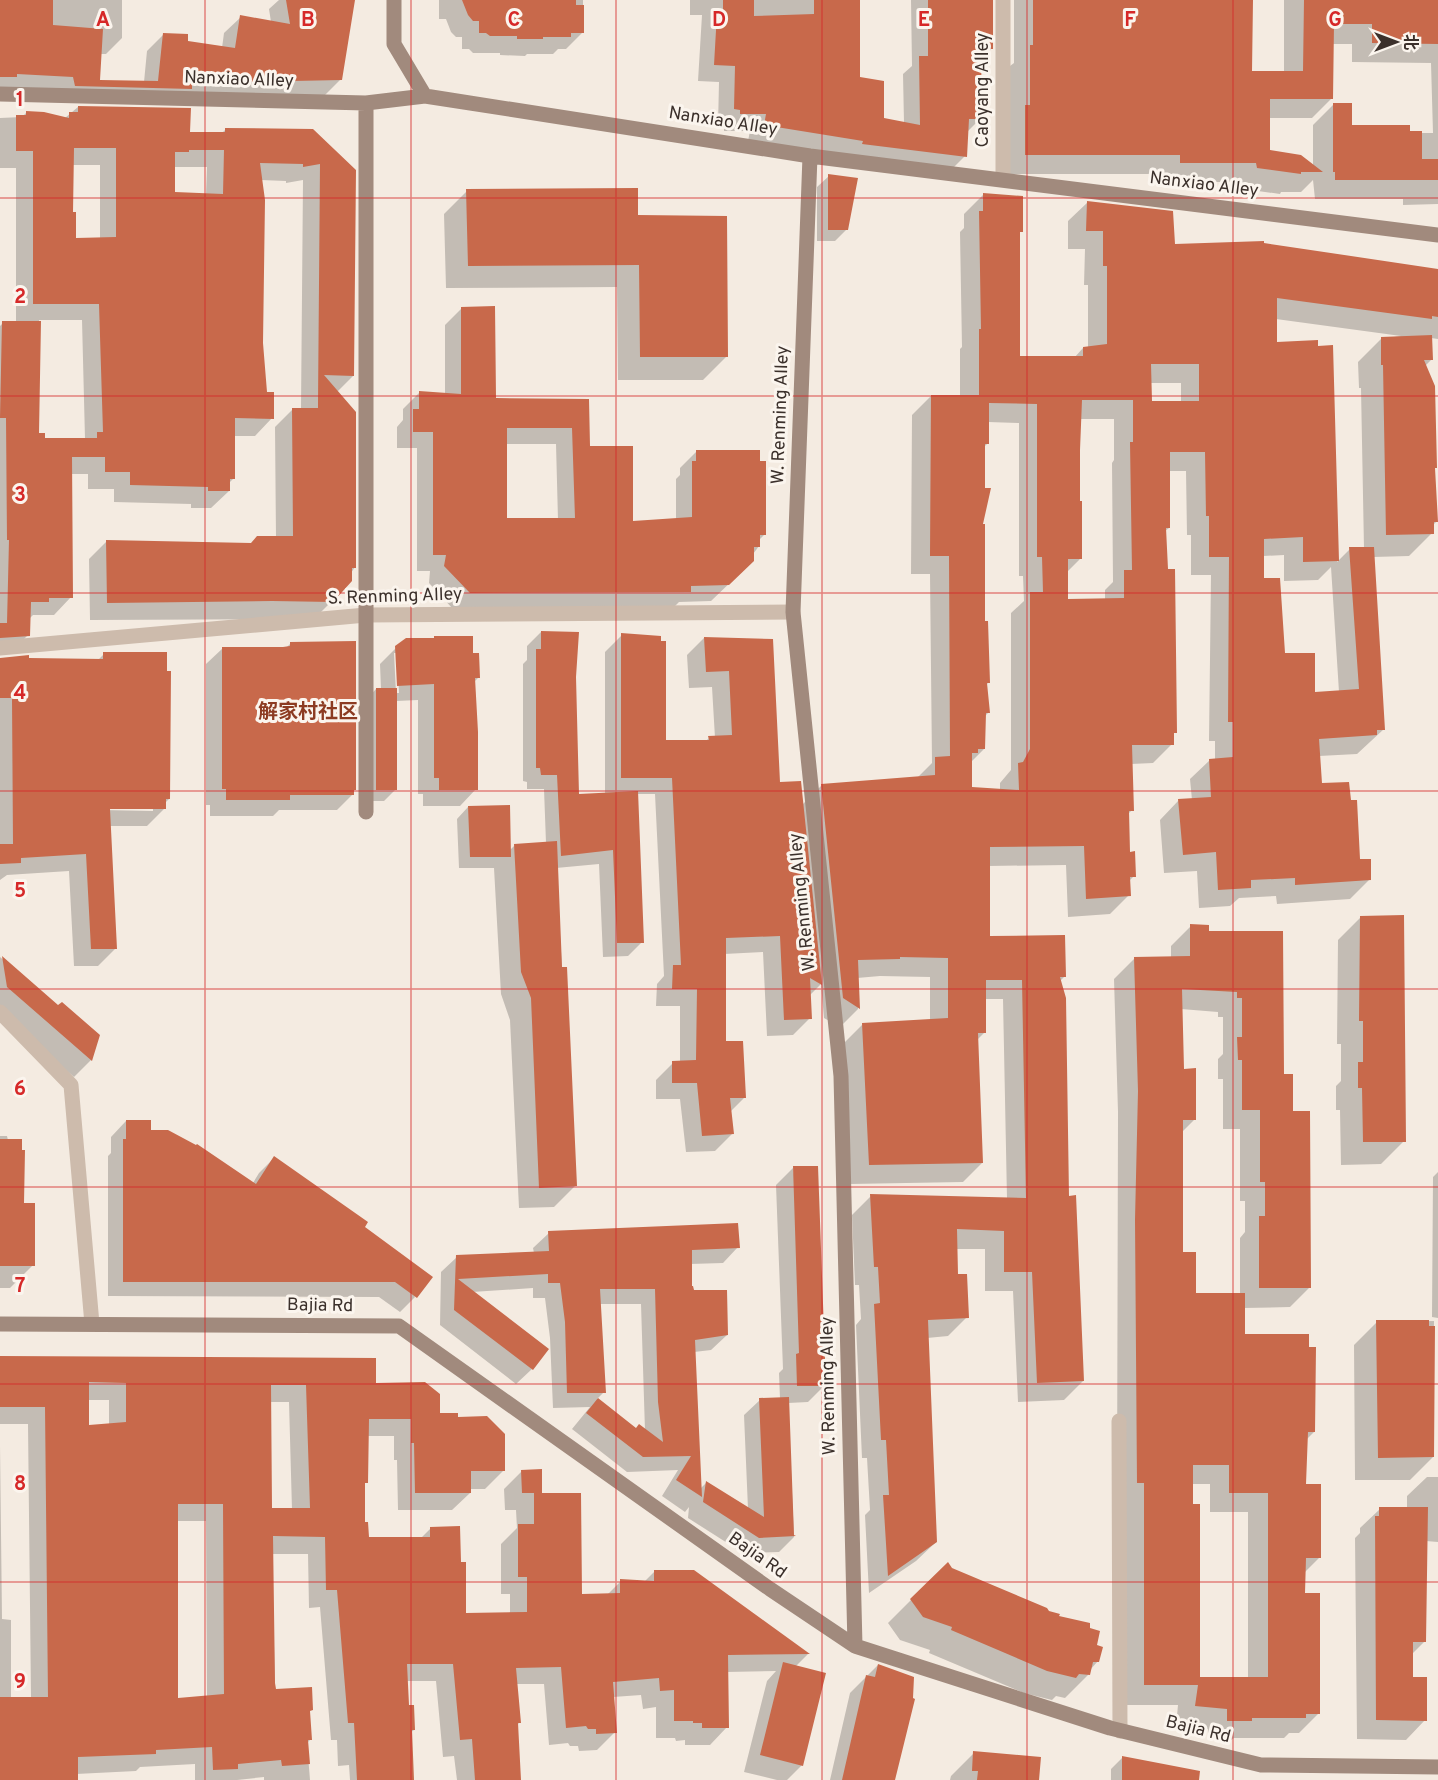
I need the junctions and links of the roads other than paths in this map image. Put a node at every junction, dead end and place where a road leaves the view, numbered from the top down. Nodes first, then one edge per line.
1 (394, 0) edge
2 (1003, 0) edge
3 (0, 94) edge
4 (424, 96) junction
5 (366, 103) junction
6 (810, 156) junction
7 (1003, 179) junction
8 (1438, 235) edge
9 (793, 612) junction
10 (366, 615) junction
11 (0, 648) edge
12 (366, 812) dead end
13 (0, 1012) edge
14 (0, 1324) edge
15 (92, 1324) junction
16 (1119, 1421) dead end
17 (855, 1646) junction
18 (1120, 1731) junction
19 (1438, 1767) edge

1 - 4 street
2 - 7 street, Caoyang Alley
3 - 5 street, Nanxiao Alley
4 - 5 street, Nanxiao Alley
4 - 6 street, Nanxiao Alley
5 - 10 street
6 - 7 street, Nanxiao Alley
6 - 9 street, W. Renming Alley
7 - 8 street, Nanxiao Alley
9 - 10 street, S. Renming Alley
9 - 17 street, W. Renming Alley
10 - 11 street, S. Renming Alley
10 - 12 street
13 - 15 street
14 - 15 street, Bajia Rd
15 - 17 street, Bajia Rd
16 - 18 street
17 - 18 street, Bajia Rd
18 - 19 street, Bajia Rd

